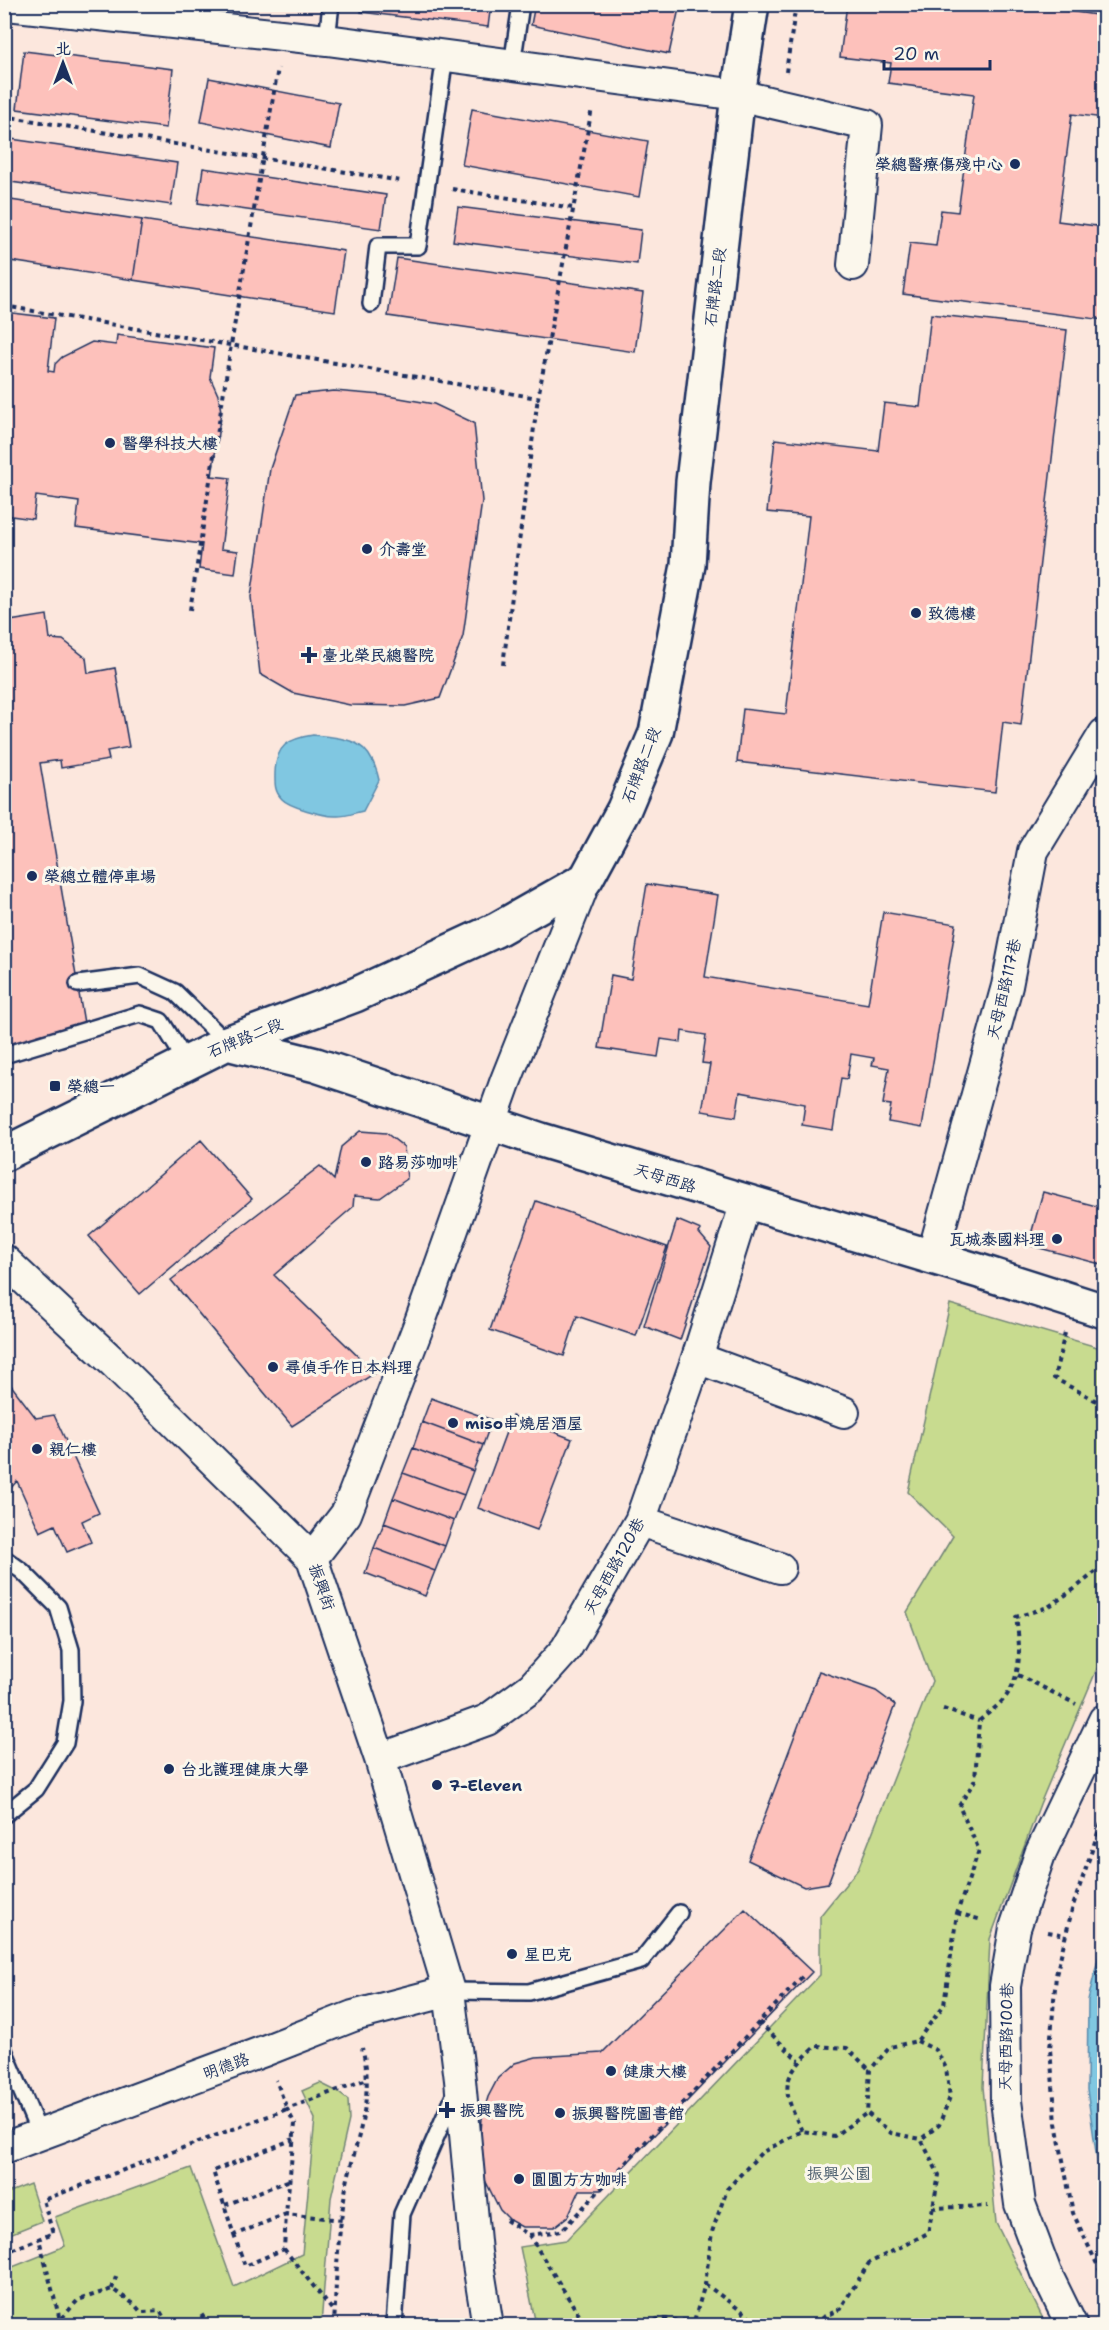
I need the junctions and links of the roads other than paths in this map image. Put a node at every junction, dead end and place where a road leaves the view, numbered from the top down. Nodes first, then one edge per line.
1 (331, 4) edge
2 (522, 4) edge
3 (752, 4) edge
4 (6, 5) edge
5 (327, 40) junction
6 (445, 56) junction
7 (513, 65) junction
8 (738, 95) junction
9 (853, 265) dead end
10 (371, 304) dead end
11 (1104, 734) edge
12 (586, 879) junction
13 (78, 984) dead end
14 (227, 1043) junction
15 (4, 1055) edge
16 (188, 1063) junction
17 (490, 1123) junction
18 (4, 1154) edge
19 (746, 1202) junction
20 (932, 1257) junction
21 (4, 1260) edge
22 (1104, 1311) edge
23 (697, 1358) junction
24 (844, 1412) dead end
25 (640, 1521) junction
26 (4, 1558) edge
27 (312, 1558) junction
28 (780, 1568) dead end
29 (1095, 1714) edge
30 (380, 1759) junction
31 (4, 1815) edge
32 (679, 1913) dead end
33 (449, 1991) junction
34 (4, 2050) edge
35 (460, 2080) junction
36 (40, 2134) junction
37 (4, 2148) edge
38 (394, 2325) edge
39 (488, 2325) edge
40 (1072, 2325) edge

1 - 5 lane
2 - 7 lane
3 - 8 street, 石牌路二段
4 - 5 street
5 - 6 street
6 - 7 street
6 - 10 lane
7 - 8 street
8 - 9 street
8 - 12 street, 石牌路二段
11 - 20 street, 天母西路117巷
12 - 14 street, 石牌路二段
12 - 17 street
13 - 14 lane
14 - 16 street, 石牌路二段
14 - 17 street, 天母西路
15 - 16 lane
16 - 18 street, 石牌路二段
17 - 19 street, 天母西路
17 - 27 street
19 - 20 street, 天母西路
19 - 23 street, 天母西路120巷
20 - 22 street, 天母西路
21 - 27 street, 振興街
23 - 24 street
23 - 25 street, 天母西路120巷
25 - 28 street
25 - 30 street, 天母西路120巷
26 - 31 lane
27 - 30 street, 振興街
29 - 40 street, 天母西路100巷
30 - 33 street, 振興街
32 - 33 lane
33 - 35 street, 振興街
33 - 36 street, 明德路
34 - 36 lane
35 - 38 lane
35 - 39 street, 振興街
36 - 37 street, 明德路

